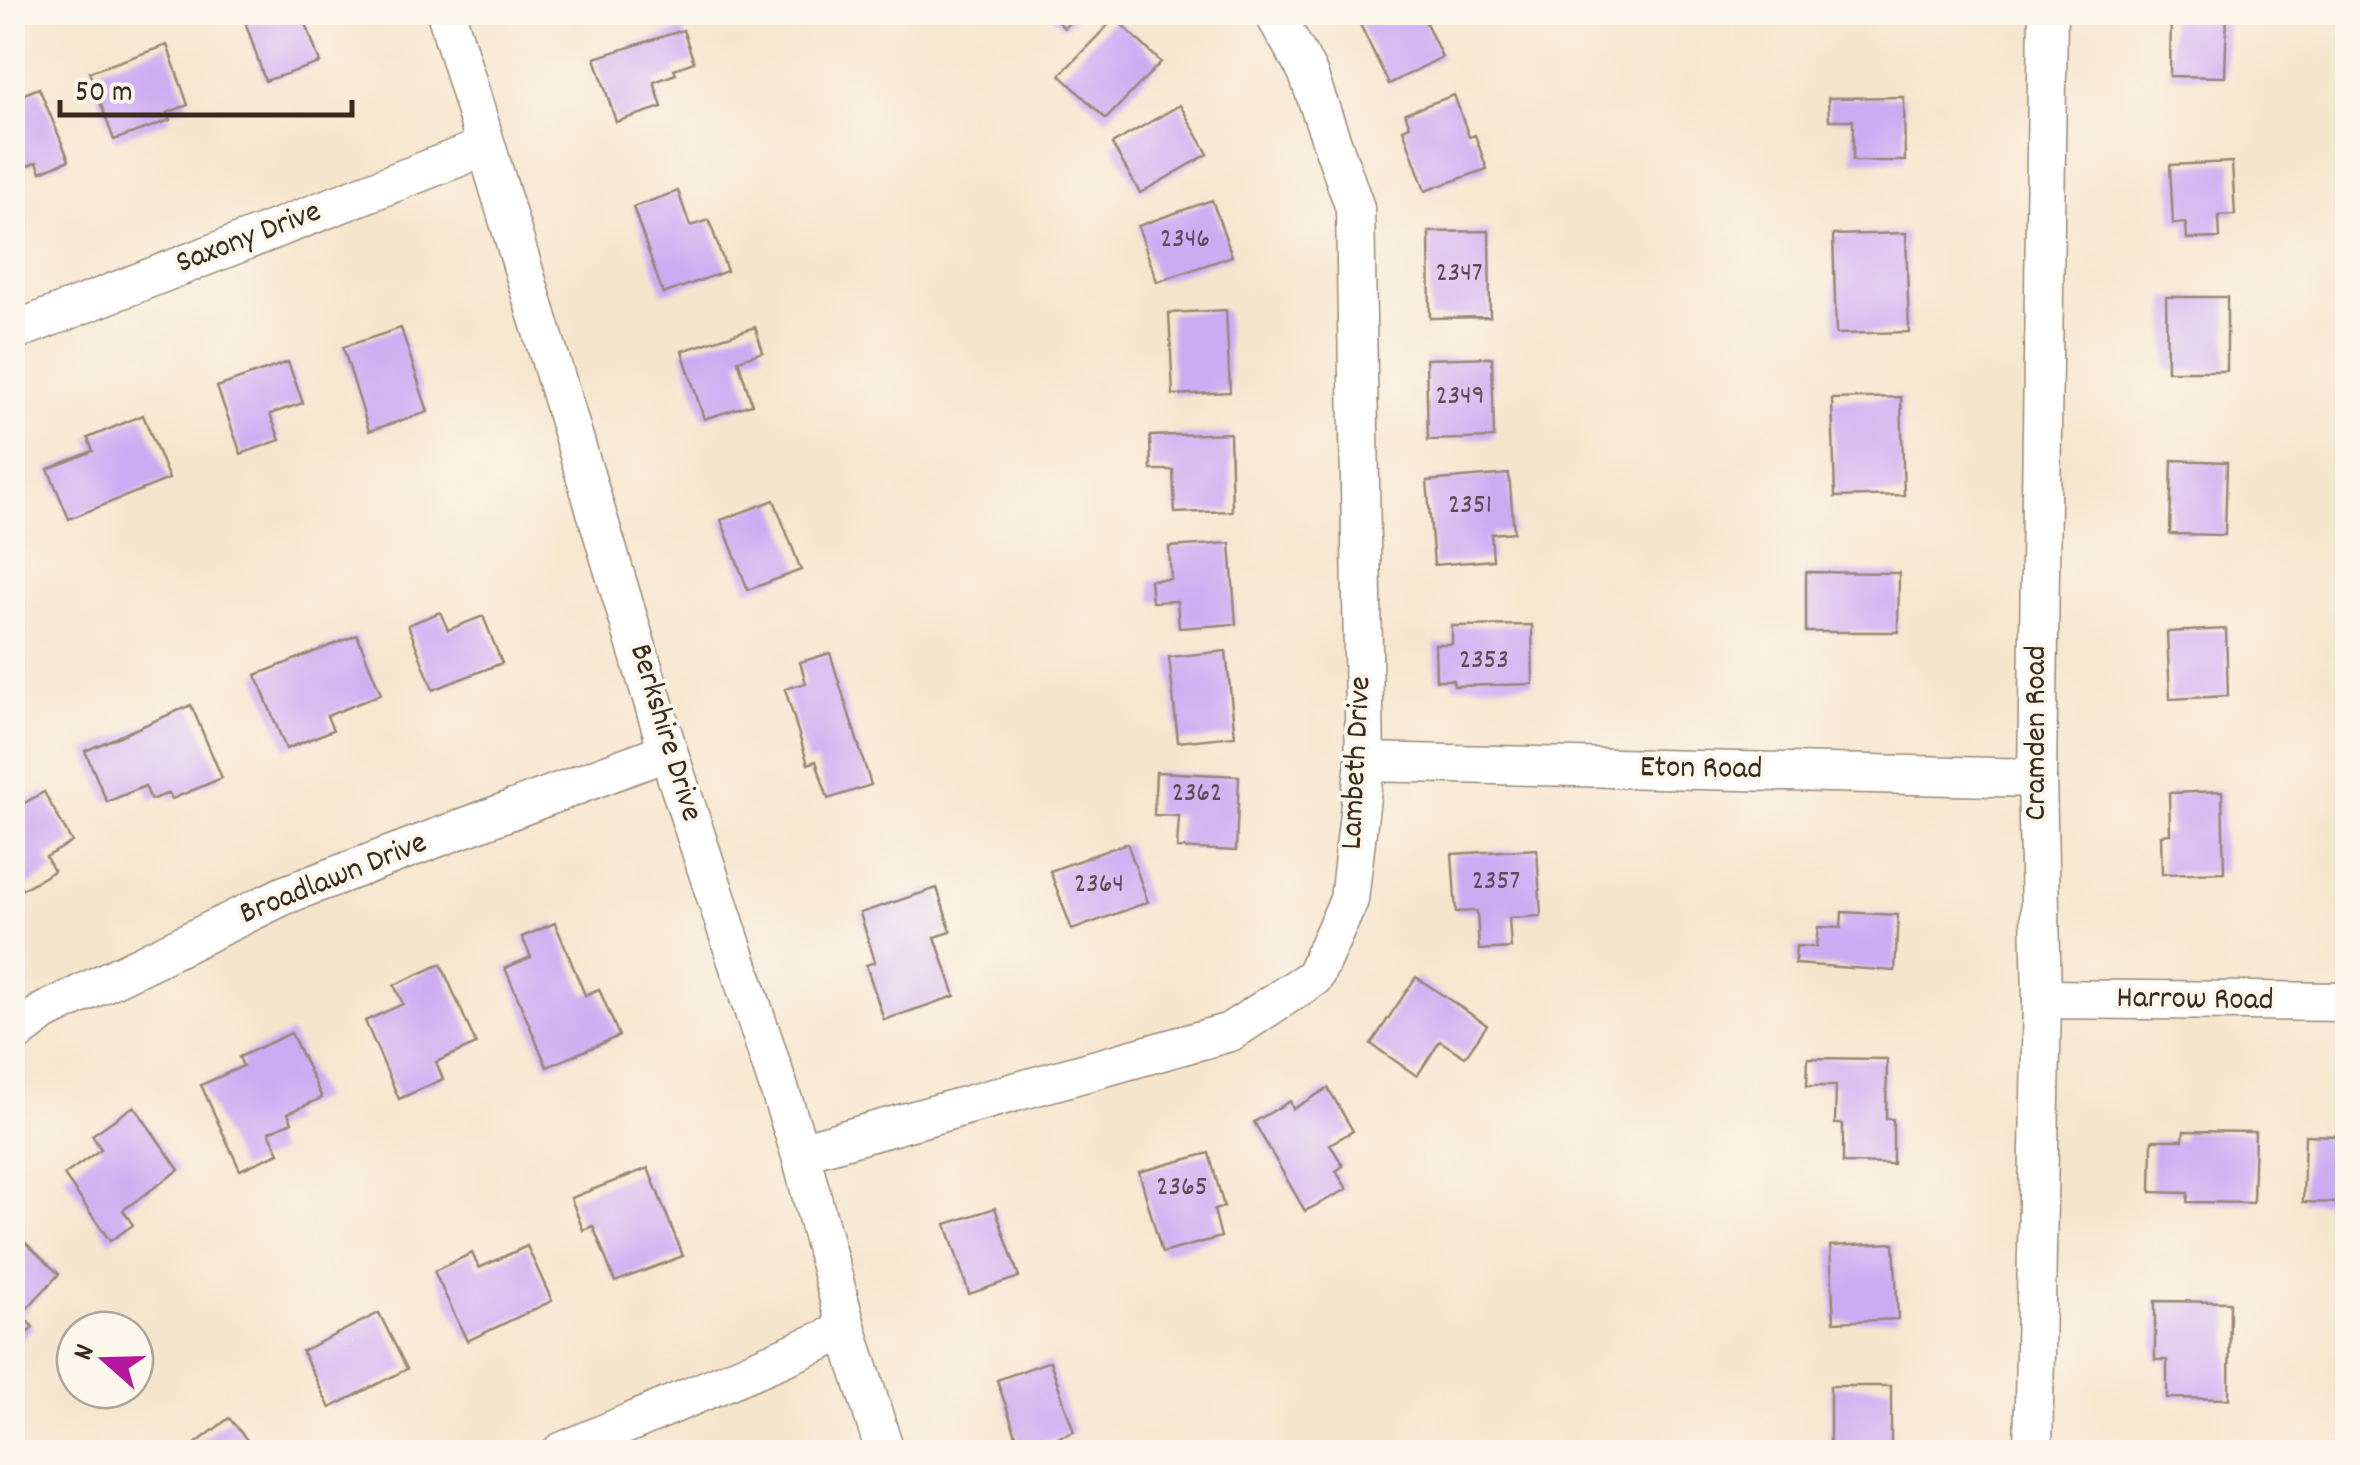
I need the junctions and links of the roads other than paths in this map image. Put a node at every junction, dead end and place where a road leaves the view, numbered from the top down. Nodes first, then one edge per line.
1 (446, 12) edge
2 (1274, 12) edge
3 (2048, 12) edge
4 (485, 147) junction
5 (12, 332) edge
6 (668, 751) junction
7 (1365, 762) junction
8 (2036, 778) junction
9 (2042, 999) junction
10 (2348, 1002) edge
11 (12, 1036) edge
12 (800, 1152) junction
13 (848, 1330) junction
14 (561, 1452) edge
15 (885, 1452) edge
16 (2034, 1452) edge

1 - 4 street, Berkshire Drive
2 - 7 street, Lambeth Drive
3 - 8 street, Cramden Road
4 - 5 street, Saxony Drive
4 - 6 street, Berkshire Drive
6 - 11 street, Broadlawn Drive
6 - 12 street, Berkshire Drive
7 - 8 street, Eton Road
7 - 12 street, Lambeth Drive
8 - 9 street, Cramden Road
9 - 10 street, Harrow Road
9 - 16 street, Cramden Road
12 - 13 street, Berkshire Drive
13 - 14 street
13 - 15 street, Berkshire Drive

